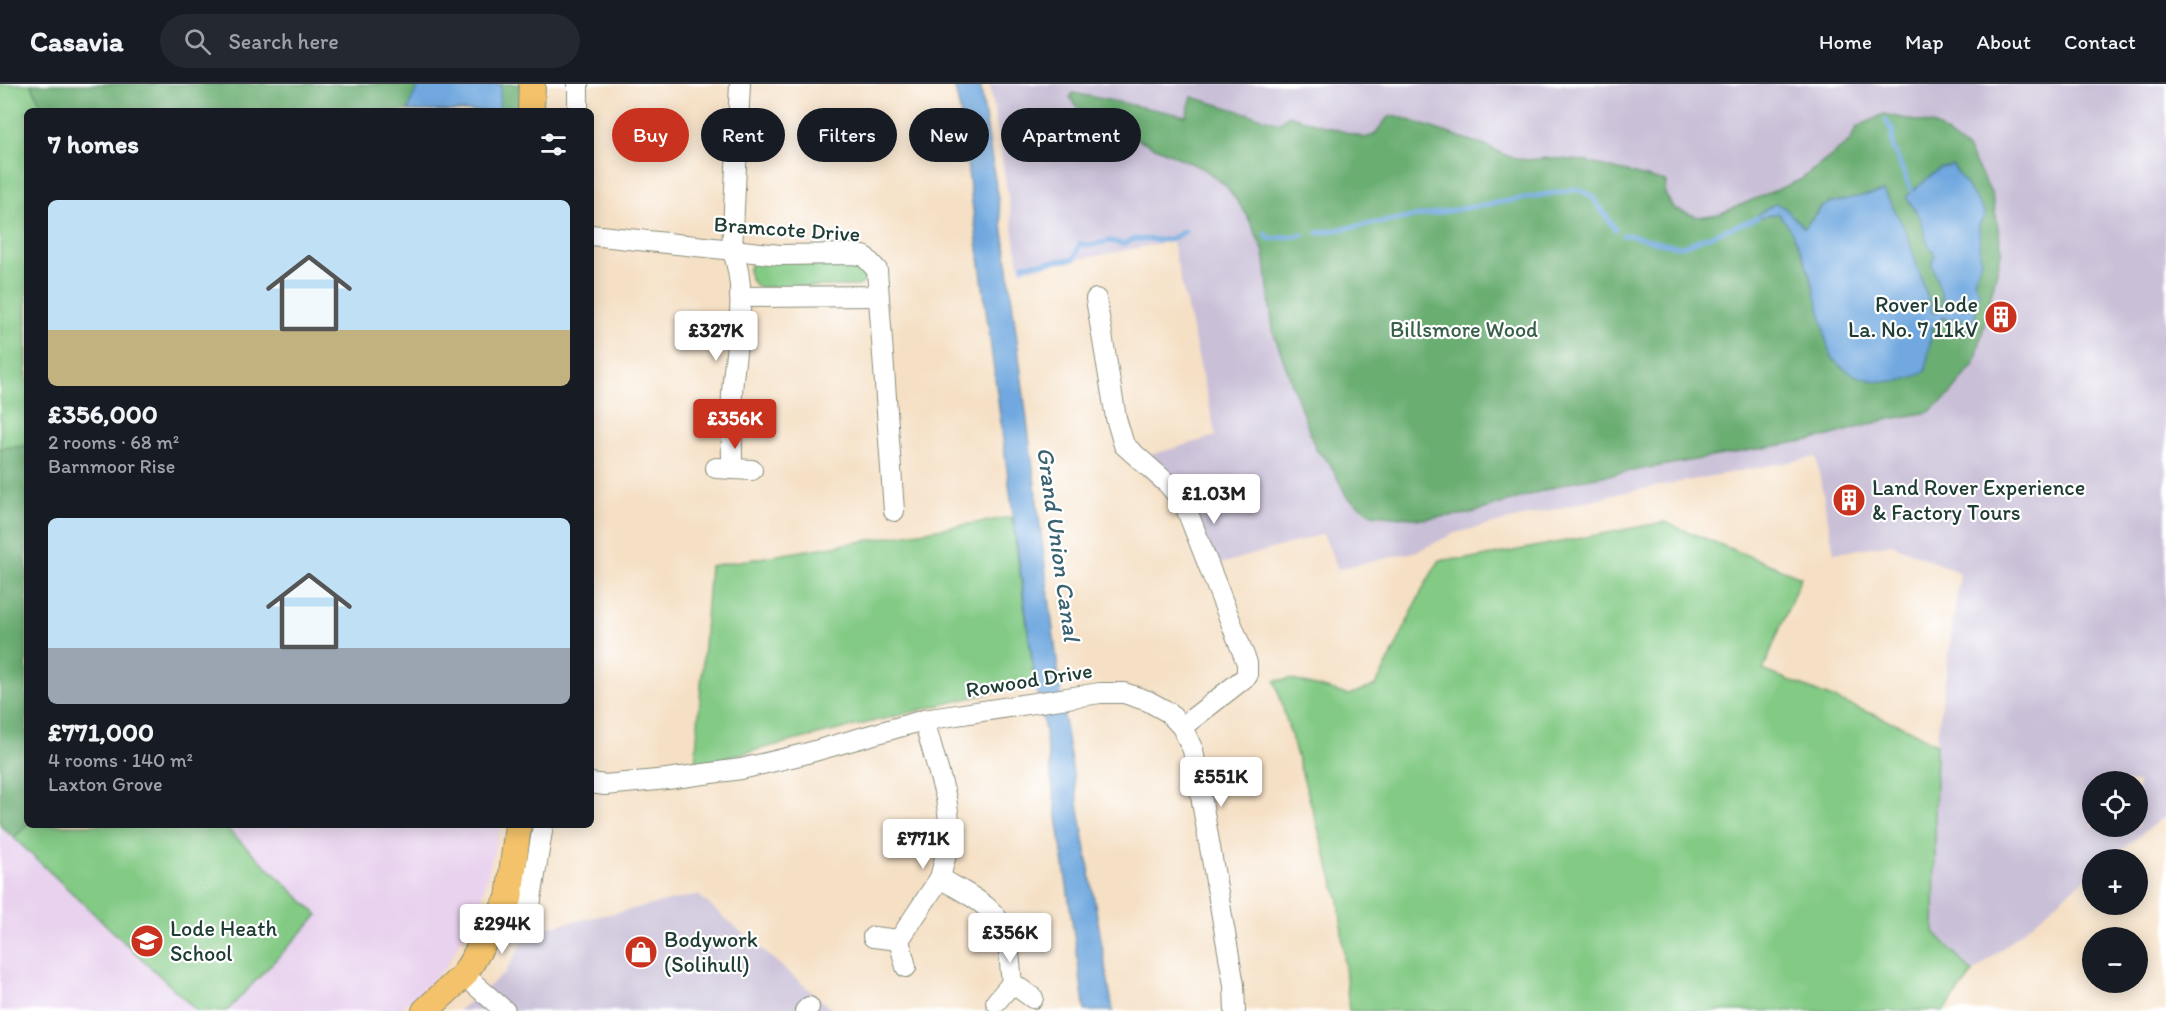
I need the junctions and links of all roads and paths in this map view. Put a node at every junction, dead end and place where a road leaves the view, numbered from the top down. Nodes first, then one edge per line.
1 (532, 84) edge
2 (578, 84) edge
3 (740, 84) edge
4 (531, 108) edge
5 (578, 108) edge
6 (594, 235) edge
7 (732, 250) junction
8 (878, 296) junction
9 (740, 297) junction
10 (1096, 298) dead end
11 (733, 469) dead end
12 (894, 511) dead end
13 (924, 720) junction
14 (1182, 727) junction
15 (594, 783) edge
16 (518, 828) edge
17 (543, 828) edge
18 (940, 878) junction
19 (493, 929) junction
20 (873, 937) dead end
21 (899, 940) junction
22 (906, 967) dead end
23 (464, 975) junction
24 (1012, 983) junction
25 (1033, 998) dead end
26 (996, 1002) dead end
27 (425, 1011) edge
28 (505, 1011) edge
29 (1235, 1011) edge

1 - 4 main road
2 - 5 street
3 - 7 street
6 - 7 street, Bramcote Drive
7 - 8 street, Bramcote Drive
7 - 9 street
8 - 9 street
8 - 12 street, Bramcote Drive
9 - 11 street
10 - 14 street
13 - 14 street, Rowood Drive
13 - 15 street, Rowood Drive
13 - 18 street
14 - 29 street, Rowood Drive
16 - 19 main road
17 - 19 street
18 - 21 street
18 - 24 street
19 - 23 main road
20 - 21 street
21 - 22 street
23 - 27 main road
23 - 28 street
24 - 25 street
24 - 26 street

